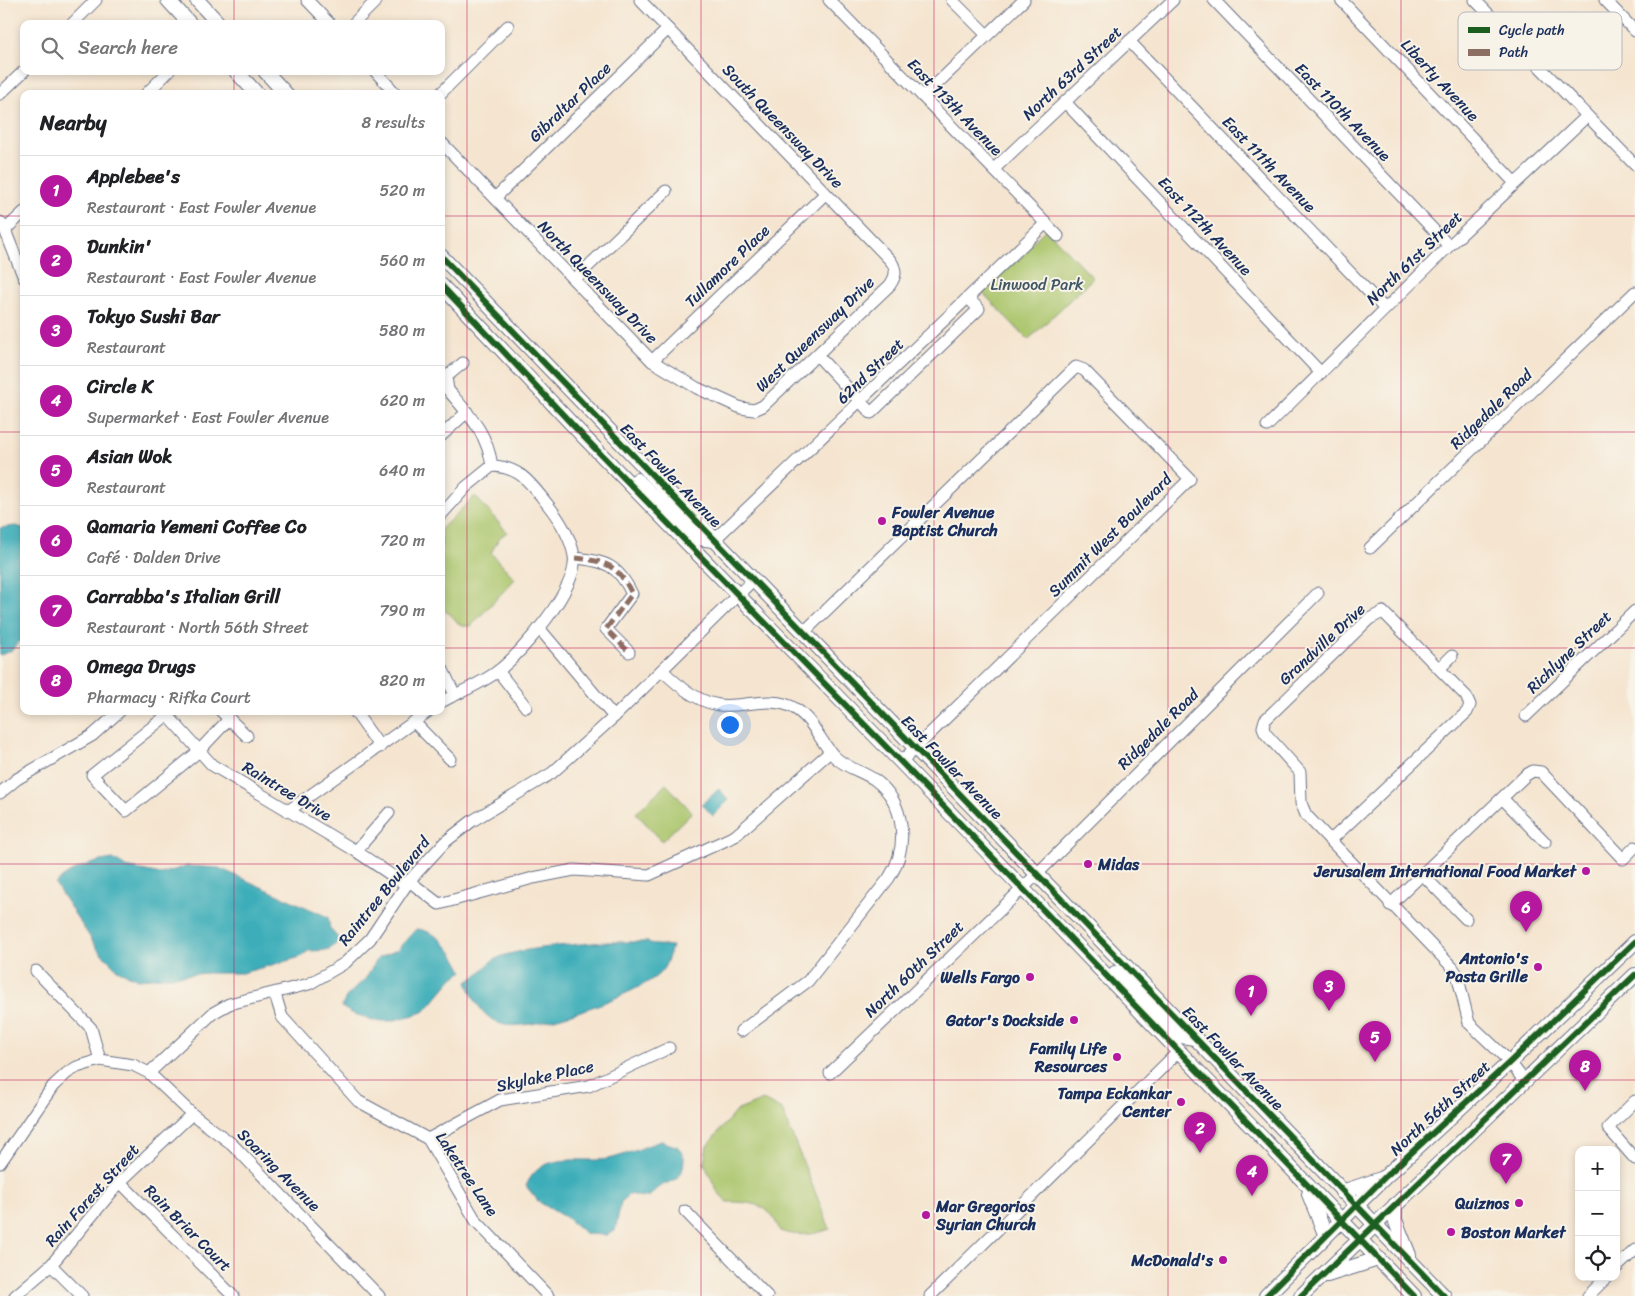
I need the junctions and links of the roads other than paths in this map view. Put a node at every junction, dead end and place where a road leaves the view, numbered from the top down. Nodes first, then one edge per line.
1 (96, 0) edge
2 (168, 0) edge
3 (197, 0) edge
4 (307, 0) edge
5 (377, 0) edge
6 (640, 0) edge
7 (829, 0) edge
8 (952, 0) edge
9 (1024, 0) edge
10 (1173, 0) edge
11 (1214, 0) edge
12 (1341, 0) edge
13 (1475, 0) edge
14 (1605, 0) edge
15 (1487, 12) edge
16 (1617, 12) edge
17 (1622, 18) edge
18 (76, 20) edge
19 (186, 20) edge
20 (215, 20) edge
21 (326, 20) edge
22 (357, 20) edge
23 (508, 26) dead end
24 (668, 29) junction
25 (1635, 31) edge
26 (987, 35) junction
27 (1129, 41) junction
28 (1543, 70) edge
29 (20, 75) edge
30 (165, 75) edge
31 (240, 75) edge
32 (269, 75) edge
33 (379, 75) edge
34 (150, 90) edge
35 (253, 90) edge
36 (282, 90) edge
37 (392, 90) edge
38 (444, 90) edge
39 (0, 94) edge
40 (923, 97) junction
41 (1065, 102) junction
42 (1587, 116) junction
43 (445, 146) edge
44 (1635, 165) edge
45 (994, 169) junction
46 (1515, 183) junction
47 (666, 191) dead end
48 (825, 194) junction
49 (495, 198) junction
50 (20, 215) edge
51 (1046, 223) junction
52 (3, 226) edge
53 (1058, 236) dead end
54 (1449, 246) junction
55 (445, 260) edge
56 (20, 268) edge
57 (895, 277) joint
58 (574, 280) junction
59 (445, 289) edge
60 (1635, 292) edge
61 (1385, 309) junction
62 (817, 355) junction
63 (652, 361) junction
64 (463, 363) dead end
65 (1321, 373) junction
66 (861, 402) junction
67 (754, 410) joint
68 (467, 412) junction
69 (1267, 426) dead end
70 (445, 432) edge
71 (584, 437) junction
72 (492, 466) junction
73 (445, 511) edge
74 (714, 540) junction
75 (1370, 548) dead end
76 (574, 558) junction
77 (753, 580) junction
78 (1318, 593) dead end
79 (738, 594) junction
80 (1635, 611) edge
81 (539, 628) junction
82 (803, 633) junction
83 (629, 652) dead end
84 (1452, 656) dead end
85 (1440, 668) junction
86 (662, 670) junction
87 (498, 671) junction
88 (445, 675) edge
89 (454, 695) junction
90 (445, 700) edge
91 (526, 707) dead end
92 (116, 715) edge
93 (163, 715) edge
94 (167, 715) edge
95 (225, 715) edge
96 (357, 715) edge
97 (424, 715) edge
98 (1526, 716) dead end
99 (614, 717) junction
100 (414, 722) junction
101 (247, 736) dead end
102 (380, 747) junction
103 (915, 749) junction
104 (198, 752) junction
105 (830, 752) junction
106 (450, 759) dead end
107 (901, 762) junction
108 (0, 793) edge
109 (1502, 798) junction
110 (288, 811) junction
111 (388, 813) dead end
112 (1330, 841) junction
113 (1545, 842) dead end
114 (1635, 847) edge
115 (356, 852) junction
116 (1036, 874) junction
117 (1422, 874) junction
118 (407, 883) junction
119 (1022, 889) junction
120 (1390, 905) junction
121 (1466, 919) dead end
122 (1635, 942) edge
123 (1097, 966) junction
124 (36, 971) dead end
125 (1635, 975) edge
126 (275, 994) junction
127 (741, 1031) dead end
128 (1194, 1038) junction
129 (669, 1048) dead end
130 (1178, 1052) junction
131 (100, 1060) junction
132 (1510, 1062) junction
133 (149, 1073) junction
134 (830, 1073) dead end
135 (1525, 1082) junction
136 (1635, 1102) edge
137 (192, 1114) junction
138 (428, 1139) junction
139 (1635, 1159) edge
140 (0, 1163) edge
141 (1386, 1176) junction
142 (120, 1182) junction
143 (1302, 1182) junction
144 (1342, 1192) junction
145 (1396, 1205) junction
146 (1356, 1206) junction
147 (684, 1211) dead end
148 (1341, 1221) junction
149 (1375, 1224) junction
150 (1326, 1236) junction
151 (1360, 1239) junction
152 (1635, 1250) edge
153 (1378, 1259) junction
154 (1414, 1264) junction
155 (1620, 1264) edge
156 (51, 1265) junction
157 (1320, 1278) junction
158 (1603, 1281) edge
159 (763, 1295) edge
160 (15, 1296) edge
161 (82, 1296) edge
162 (233, 1296) edge
163 (379, 1296) edge
164 (548, 1296) edge
165 (930, 1296) edge
166 (1266, 1296) edge
167 (1301, 1296) edge
168 (1414, 1296) edge
169 (1444, 1296) edge
170 (1588, 1296) edge

1 - 18 street
2 - 19 main road
3 - 20 main road
4 - 21 street
5 - 22 street
6 - 24 street, South Queensway Drive
7 - 40 street, East 113th Avenue
8 - 26 street
9 - 26 street
10 - 27 street, North 63rd Street
11 - 54 street, East 110th Avenue
12 - 46 street, Liberty Avenue
13 - 15 street
14 - 16 street
17 - 25 street
23 - 38 street
24 - 48 street, South Queensway Drive
24 - 49 street, Gibraltar Place
26 - 40 street
27 - 41 street, North 63rd Street
27 - 61 street, East 111th Avenue
28 - 42 street
29 - 39 street
30 - 34 street
31 - 35 main road
32 - 36 main road
33 - 37 street
40 - 45 street, East 113th Avenue
41 - 45 street, North 63rd Street
41 - 65 street, East 112th Avenue
42 - 44 street
42 - 46 street, North 61st Street
43 - 49 street, North Queensway Drive
45 - 51 street, East 113th Avenue
46 - 54 street, North 61st Street
47 - 58 street
48 - 57 street, South Queensway Drive
48 - 63 street, Tullamore Place
49 - 58 street, North Queensway Drive
50 - 52 street
51 - 53 street, East 113th Avenue
51 - 66 street
52 - 56 street
54 - 61 street, North 61st Street
55 - 74 main road, East Fowler Avenue
57 - 62 street, West Queensway Drive
58 - 63 street, North Queensway Drive
59 - 71 main road, East Fowler Avenue
60 - 75 street, Ridgedale Road
61 - 65 street, North 61st Street
62 - 66 street
62 - 67 street, West Queensway Drive
63 - 67 street, North Queensway Drive
64 - 68 street
65 - 69 street, North 61st Street
66 - 74 street, 62nd Street
68 - 70 street
68 - 72 street
71 - 74 main road
71 - 79 main road, East Fowler Avenue
72 - 73 street
72 - 76 street
74 - 77 main road, East Fowler Avenue
76 - 81 street
76 - 83 street
77 - 79 street, Raintree Boulevard
77 - 82 main road, East Fowler Avenue
78 - 116 street, Ridgedale Road
79 - 86 street, Raintree Boulevard
79 - 107 main road, East Fowler Avenue
80 - 98 street, Richlyne Street
81 - 87 street
81 - 99 street
82 - 103 main road, East Fowler Avenue
82 - 103 street, Summit West Boulevard
84 - 85 street
85 - 112 street, Grandville Drive
85 - 112 street, Grandville Drive
86 - 99 street, Raintree Boulevard
86 - 105 street
87 - 89 street
87 - 91 street
88 - 89 street
89 - 90 street
92 - 108 street
93 - 104 street
94 - 104 street, Raintree Drive
95 - 101 street
95 - 104 street
96 - 102 street
97 - 100 street
99 - 118 street, Raintree Boulevard
100 - 102 street
100 - 106 street
102 - 110 street
103 - 107 street, Summit West Boulevard
103 - 116 main road, East Fowler Avenue
104 - 110 street, Raintree Drive
105 - 118 street, Raintree Drive
105 - 127 street
107 - 119 main road, East Fowler Avenue
109 - 113 street
109 - 114 street
109 - 117 street
110 - 115 street, Raintree Drive
111 - 115 street
112 - 120 street, Grandville Drive
115 - 118 street, Raintree Drive
116 - 119 street, Ridgedale Road
116 - 128 main road, East Fowler Avenue
117 - 120 street
117 - 121 street
118 - 126 street, Raintree Boulevard
119 - 123 main road, East Fowler Avenue
119 - 134 street, North 60th Street
120 - 132 street, Grandville Drive
122 - 132 main road, North 56th Street
123 - 128 main road
123 - 130 main road, East Fowler Avenue
124 - 131 street
125 - 135 main road
126 - 133 street, Raintree Boulevard
126 - 138 street, Laketree Lane
128 - 144 main road, East Fowler Avenue
129 - 138 street, Skylake Place
130 - 143 main road, East Fowler Avenue
130 - 165 street
131 - 133 street
131 - 140 street
132 - 135 street, Grandville Drive
132 - 141 main road, North 56th Street
133 - 137 street, Soaring Avenue
135 - 145 main road
136 - 139 street
137 - 142 street, Rain Forest Street
137 - 163 street, Soaring Avenue
138 - 164 street, Laketree Lane
141 - 144 main road
141 - 146 main road, North 56th Street
142 - 156 street, Rain Forest Street
142 - 162 street, Rain Briar Court
143 - 148 main road, East Fowler Avenue
143 - 150 main road
144 - 146 main road, East Fowler Avenue
145 - 149 main road
145 - 154 main road
146 - 148 main road, North 56th Street
146 - 149 main road, East Fowler Avenue
147 - 159 street
148 - 150 main road, North 56th Street
148 - 151 main road, East Fowler Avenue
149 - 151 main road
149 - 154 main road, East Fowler Avenue
150 - 166 main road, North 56th Street
151 - 153 main road, East Fowler Avenue
151 - 157 main road
152 - 155 street
153 - 157 main road
153 - 168 main road, East Fowler Avenue
154 - 169 main road, East Fowler Avenue
156 - 160 street, Rain Forest Street
156 - 161 street
157 - 167 main road
158 - 170 street

